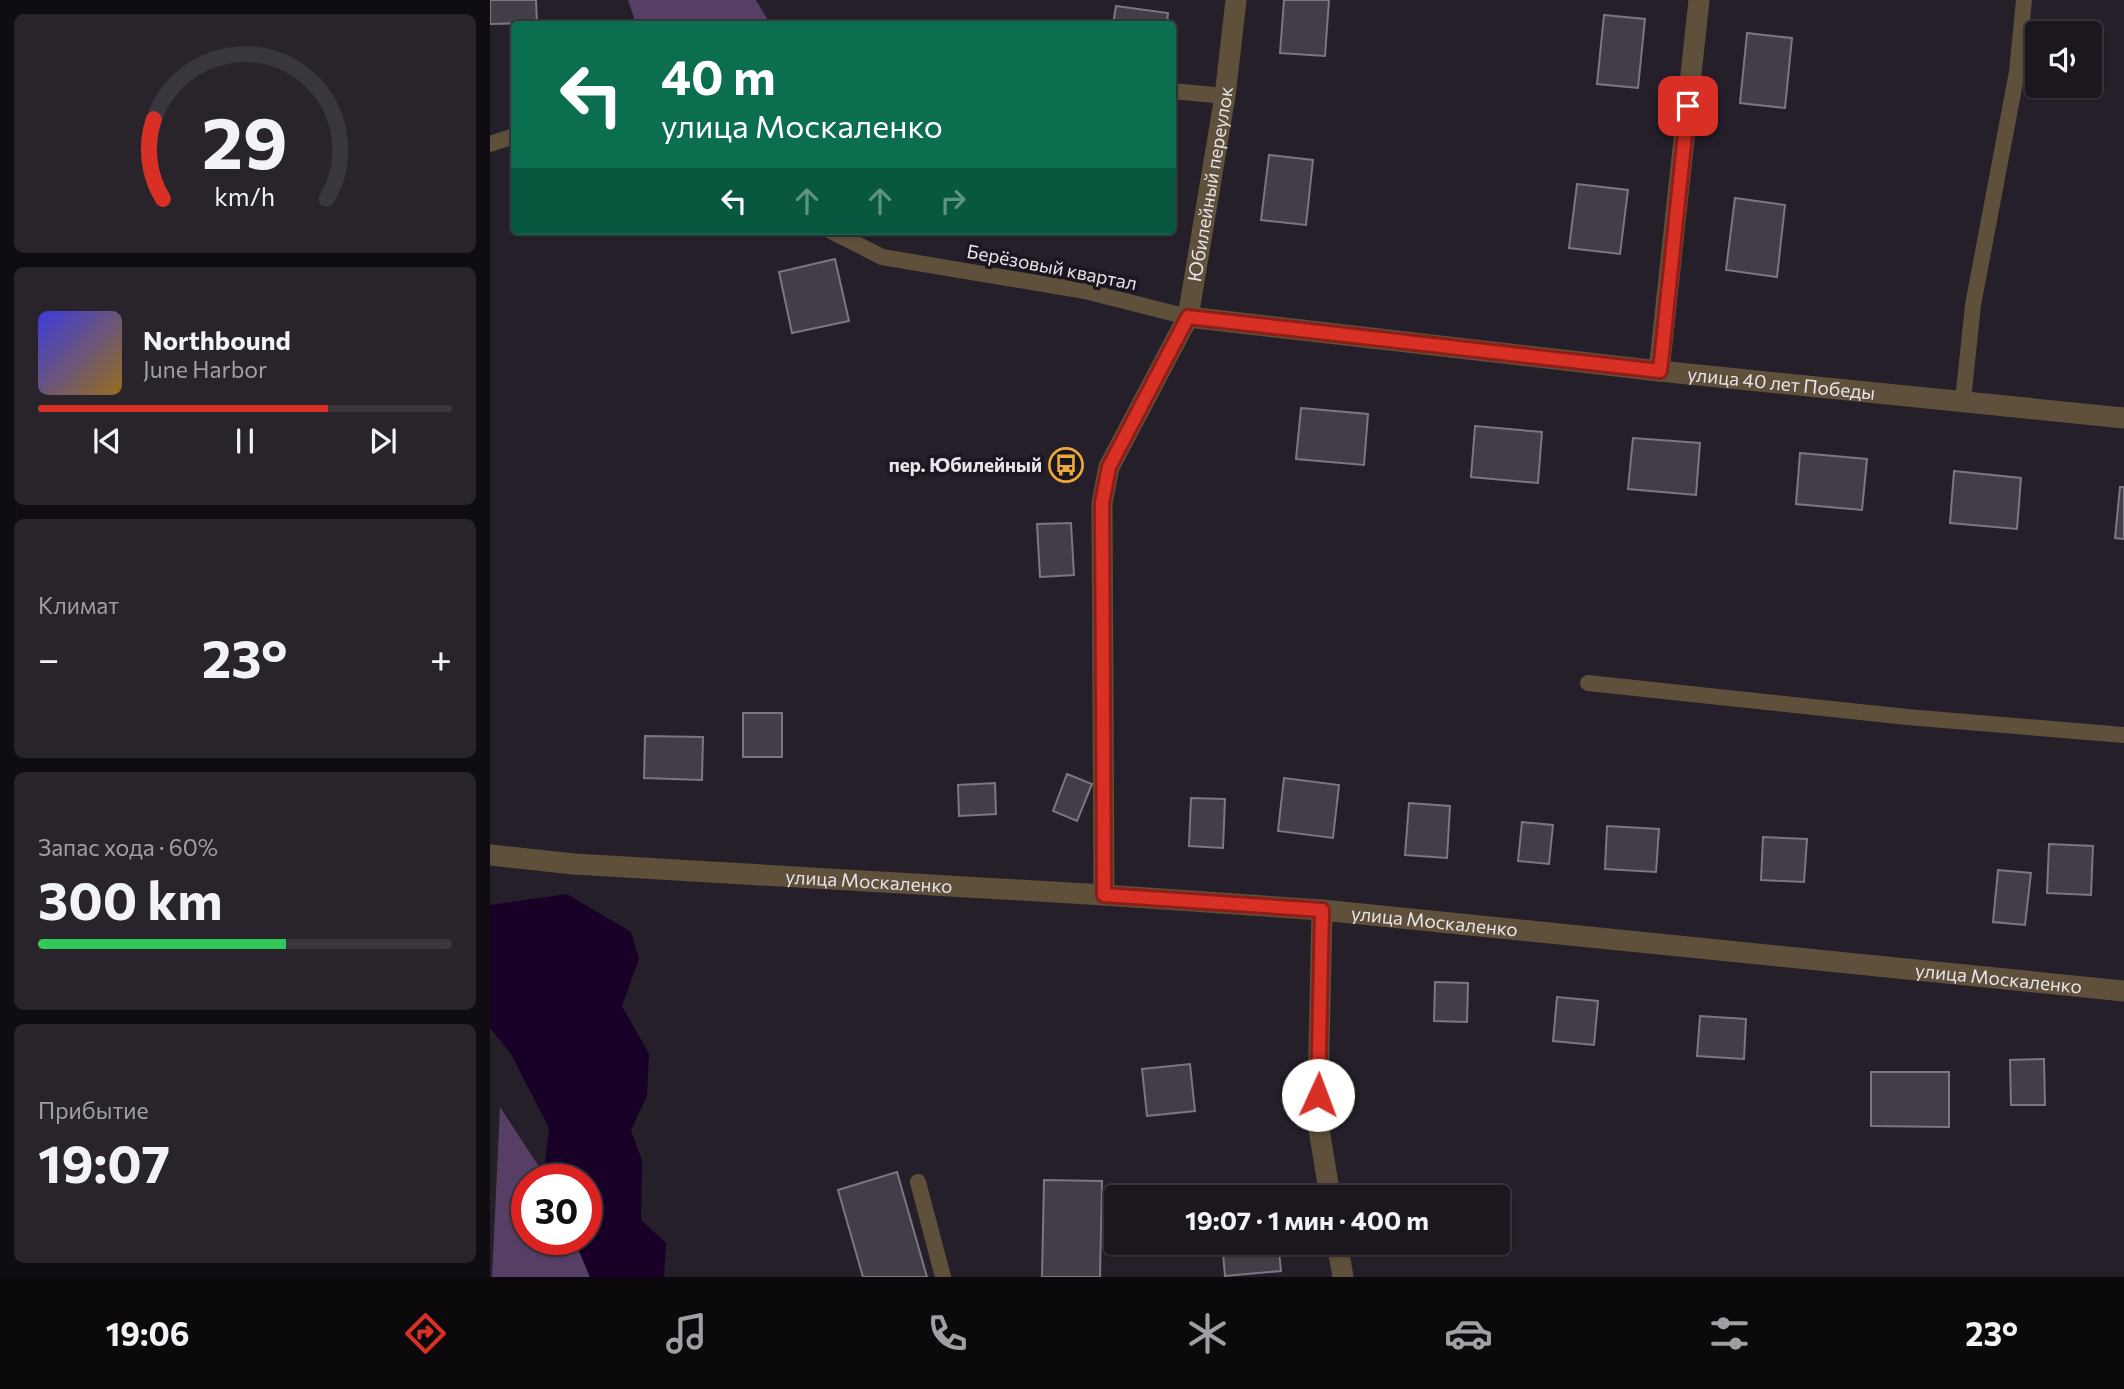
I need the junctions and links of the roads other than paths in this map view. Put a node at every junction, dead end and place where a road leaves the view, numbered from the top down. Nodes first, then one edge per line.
1 (1236, 0) edge
2 (1699, 0) edge
3 (2024, 0) edge
4 (1176, 91) edge
5 (1225, 96) junction
6 (511, 137) edge
7 (490, 145) edge
8 (839, 235) edge
9 (1188, 317) junction
10 (1660, 371) junction
11 (1963, 400) junction
12 (2124, 418) edge
13 (1588, 683) dead end
14 (2124, 735) edge
15 (490, 855) edge
16 (1104, 895) junction
17 (1322, 910) junction
18 (2124, 991) edge
19 (918, 1182) dead end
20 (1328, 1185) edge
21 (1339, 1255) edge
22 (943, 1277) edge
23 (1343, 1277) edge

1 - 5 street, Юбилейный переулок
2 - 10 street
3 - 11 lane
4 - 5 lane
5 - 9 street, Юбилейный переулок
6 - 7 lane
8 - 9 lane, Берёзовый квартал
9 - 10 street, улица 40 лет Победы
9 - 16 street, Юбилейный переулок
10 - 11 street, улица 40 лет Победы
11 - 12 street, улица 40 лет Победы
13 - 14 lane
15 - 16 street, улица Москаленко
16 - 17 street, улица Москаленко
17 - 18 street, улица Москаленко
17 - 20 street
19 - 22 lane
21 - 23 street

